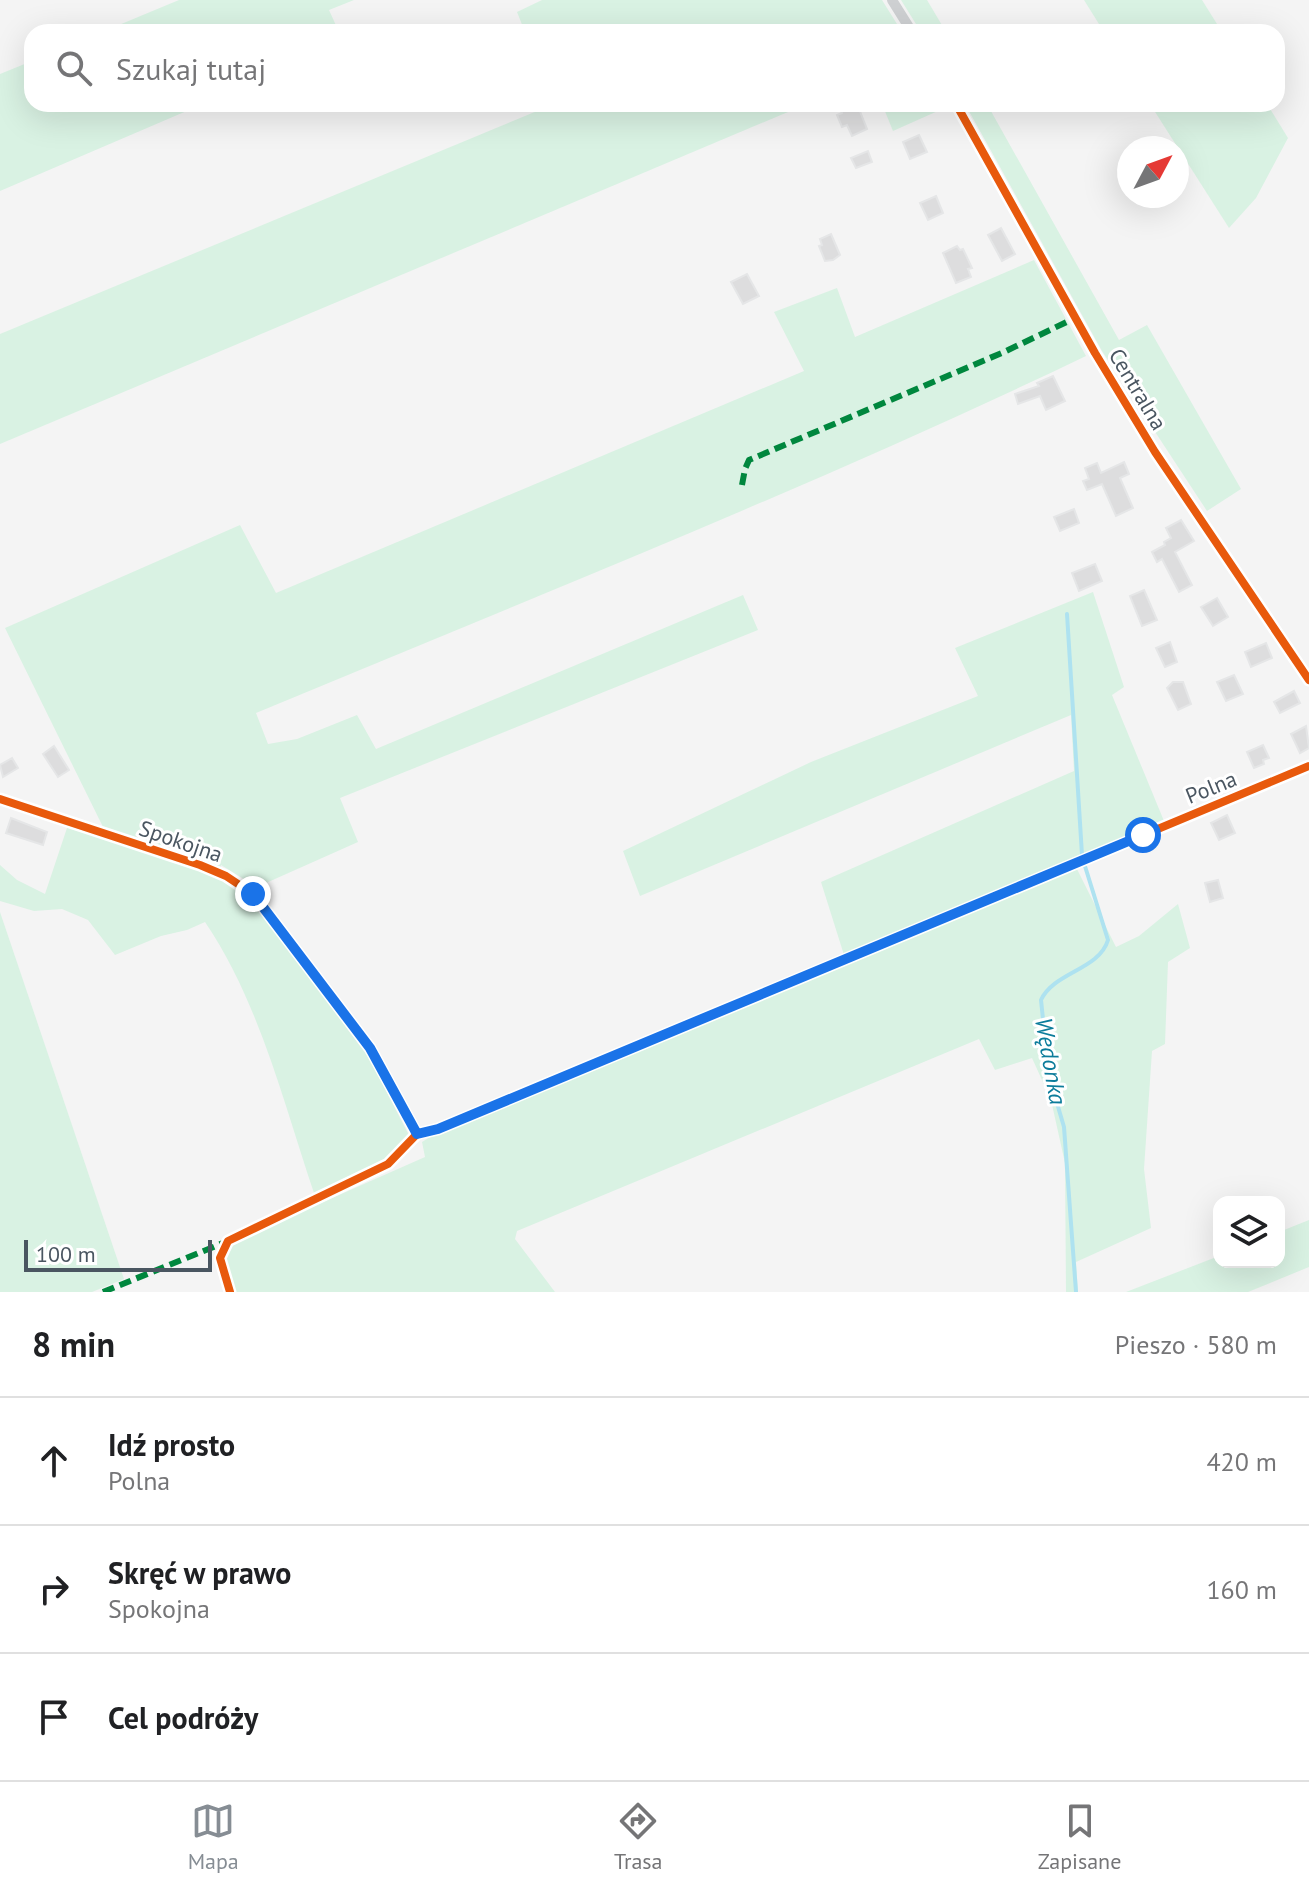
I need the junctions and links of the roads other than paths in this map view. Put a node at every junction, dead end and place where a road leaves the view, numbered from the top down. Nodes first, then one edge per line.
1 (892, 0) edge
2 (907, 24) edge
3 (960, 112) edge
4 (1309, 680) edge
5 (1309, 766) edge
6 (0, 799) edge
7 (417, 1134) joint

1 - 2 street
3 - 4 street, Centralna
5 - 7 street, Polna
6 - 7 street, Spokojna

